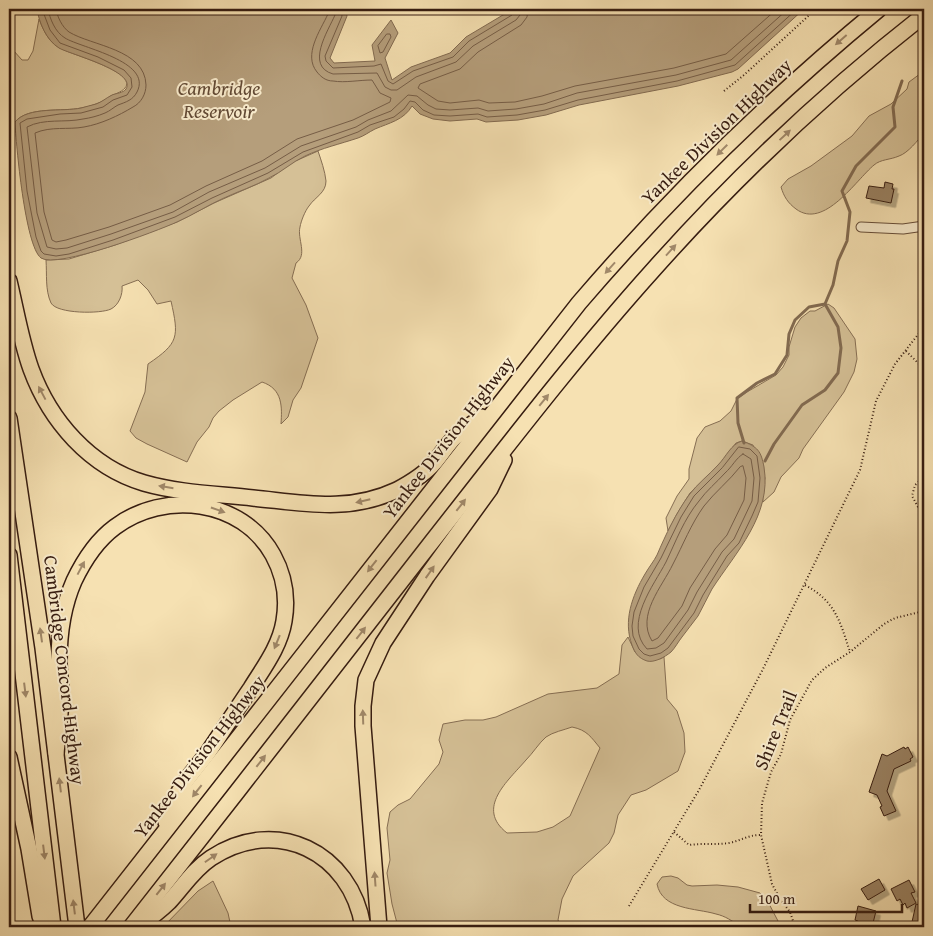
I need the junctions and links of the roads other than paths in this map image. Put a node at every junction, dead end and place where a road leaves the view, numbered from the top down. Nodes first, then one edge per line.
1 (879, 9) edge
2 (919, 19) edge
3 (861, 226) dead end
4 (924, 226) edge
5 (9, 281) edge
6 (499, 404) junction
7 (9, 418) edge
8 (514, 438) junction
9 (9, 555) edge
10 (56, 753) junction
11 (9, 757) edge
12 (157, 842) junction
13 (48, 923) edge
14 (77, 927) edge
15 (90, 927) edge
16 (131, 927) edge
17 (138, 927) edge
18 (363, 927) edge
19 (379, 927) edge

1 -> 6 highway, Yankee Division Highway
8 -> 2 highway
3 - 4 street
6 -> 5 highway
6 -> 12 highway, Yankee Division Highway
10 -> 7 highway, Cambridge Concord Highway
16 -> 8 highway
19 -> 8 highway
9 -> 13 highway
10 -> 12 highway
14 -> 10 highway, Cambridge Concord Highway
11 - 13 highway
12 - 15 highway, Yankee Division Highway
17 -> 18 highway

